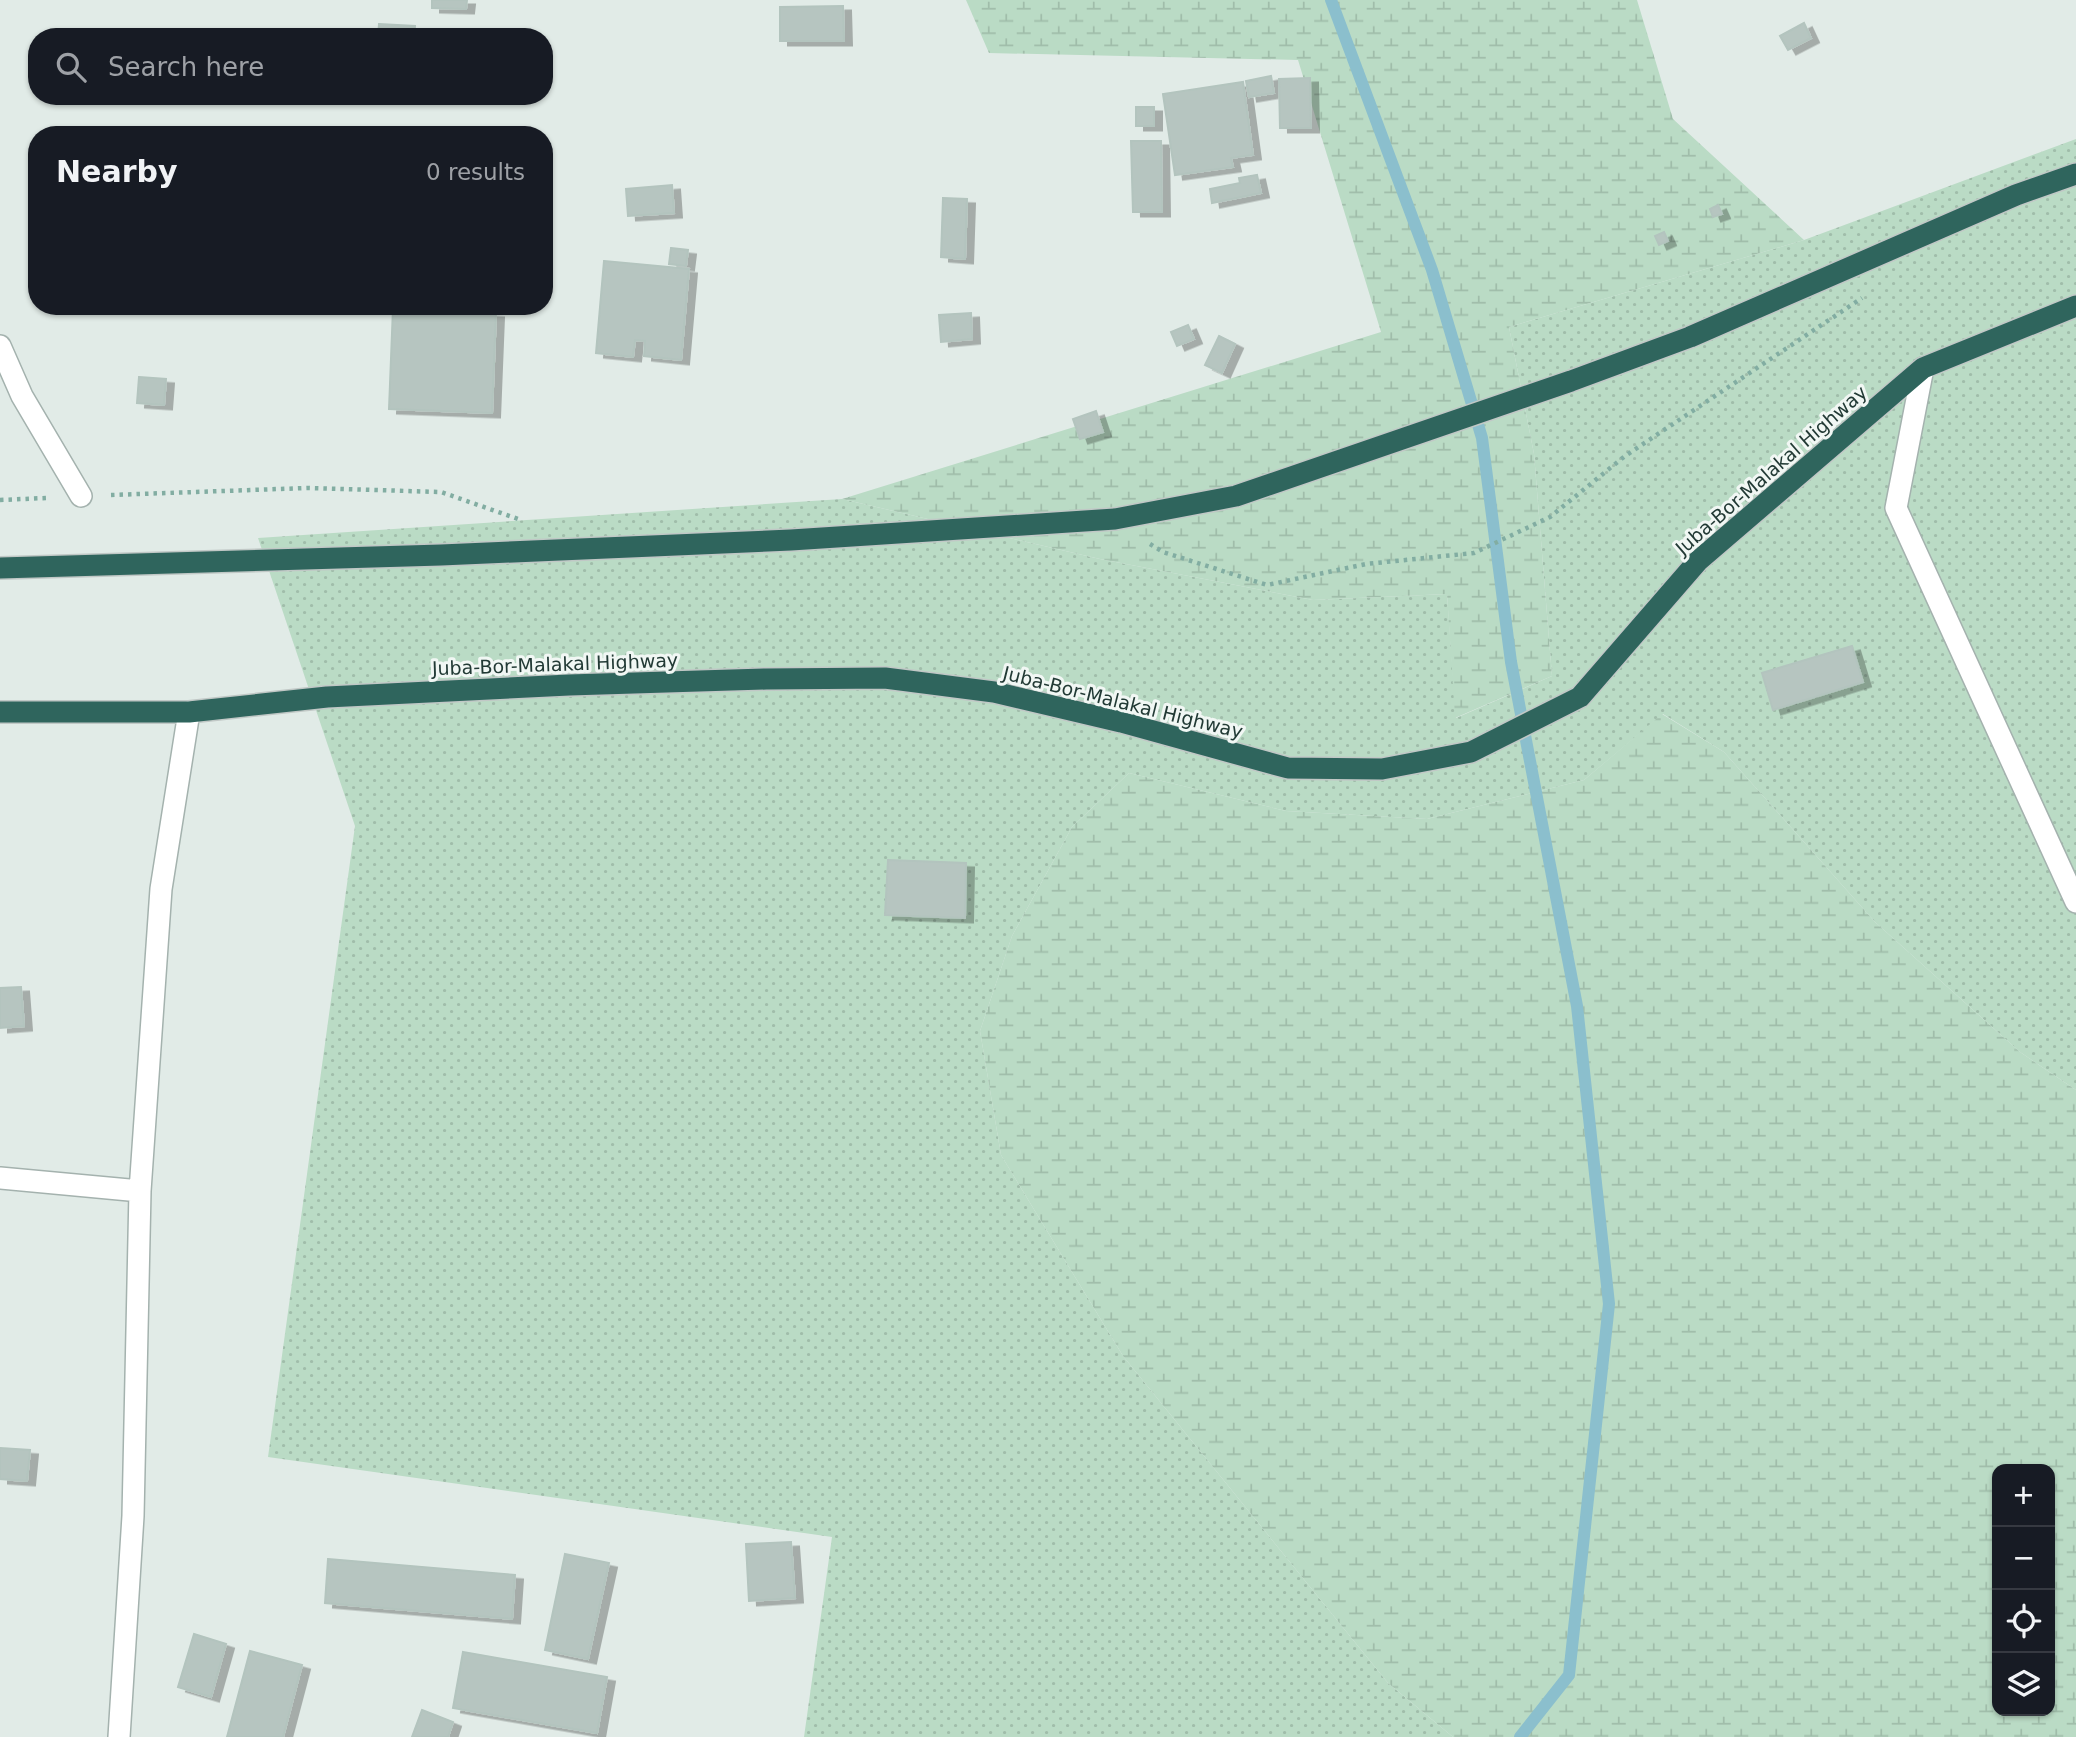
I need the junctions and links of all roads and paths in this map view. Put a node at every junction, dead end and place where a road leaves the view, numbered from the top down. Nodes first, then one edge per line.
1 (2076, 174) edge
2 (1866, 295) dead end
3 (2076, 306) edge
4 (0, 346) edge
5 (1923, 368) junction
6 (81, 496) junction
7 (0, 500) edge
8 (1115, 519) junction
9 (565, 550) junction
10 (0, 568) edge
11 (0, 712) edge
12 (189, 712) junction
13 (2076, 902) edge
14 (0, 1178) edge
15 (139, 1191) junction
16 (118, 1737) edge

1 - 8 highway
2 - 8 path
3 - 5 highway, Juba-Bor-Malakal Highway
4 - 6 street
5 - 12 highway, Juba-Bor-Malakal Highway
5 - 13 street
6 - 7 path
6 - 9 path
8 - 9 highway
9 - 10 highway
11 - 12 highway, Juba-Bor-Malakal Highway
12 - 15 street
14 - 15 street
15 - 16 street

